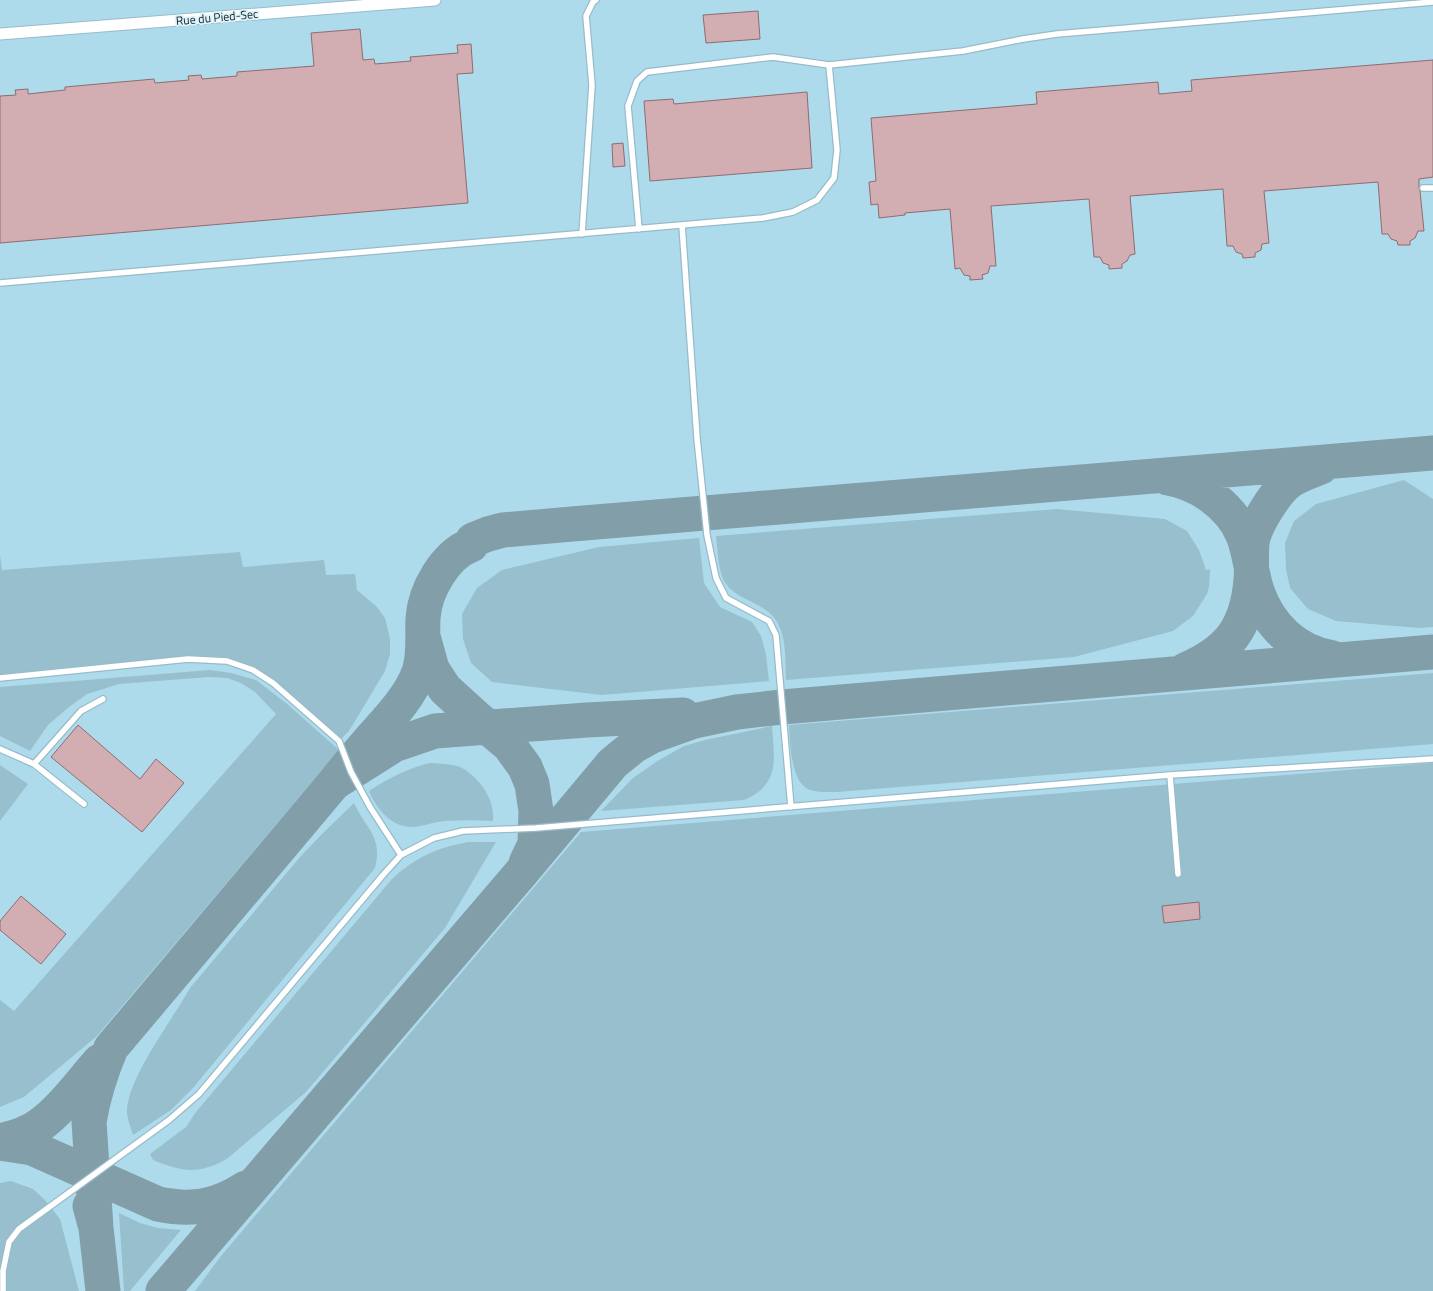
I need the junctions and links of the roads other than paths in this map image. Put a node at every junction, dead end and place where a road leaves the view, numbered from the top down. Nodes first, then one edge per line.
1 (435, 0) edge
2 (596, 0) edge
3 (1433, 2) edge
4 (0, 34) edge
5 (829, 65) junction
6 (1423, 188) dead end
7 (1433, 188) edge
8 (682, 226) junction
9 (638, 229) junction
10 (582, 234) junction
11 (0, 283) edge
12 (0, 678) edge
13 (103, 699) dead end
14 (0, 749) edge
15 (1433, 760) edge
16 (34, 764) junction
17 (1170, 775) junction
18 (84, 804) dead end
19 (791, 807) junction
20 (401, 855) junction
21 (1178, 874) dead end
22 (3, 1291) edge

1 - 4 street, Rue du Pied-Sec
2 - 10 lane
3 - 5 lane
5 - 8 lane
5 - 9 lane
6 - 7 lane
8 - 9 lane
8 - 19 lane
9 - 10 lane
10 - 11 lane
12 - 20 lane
13 - 16 lane
14 - 16 lane
15 - 17 lane
16 - 18 lane
17 - 19 lane
17 - 21 lane
19 - 20 lane
20 - 22 lane

